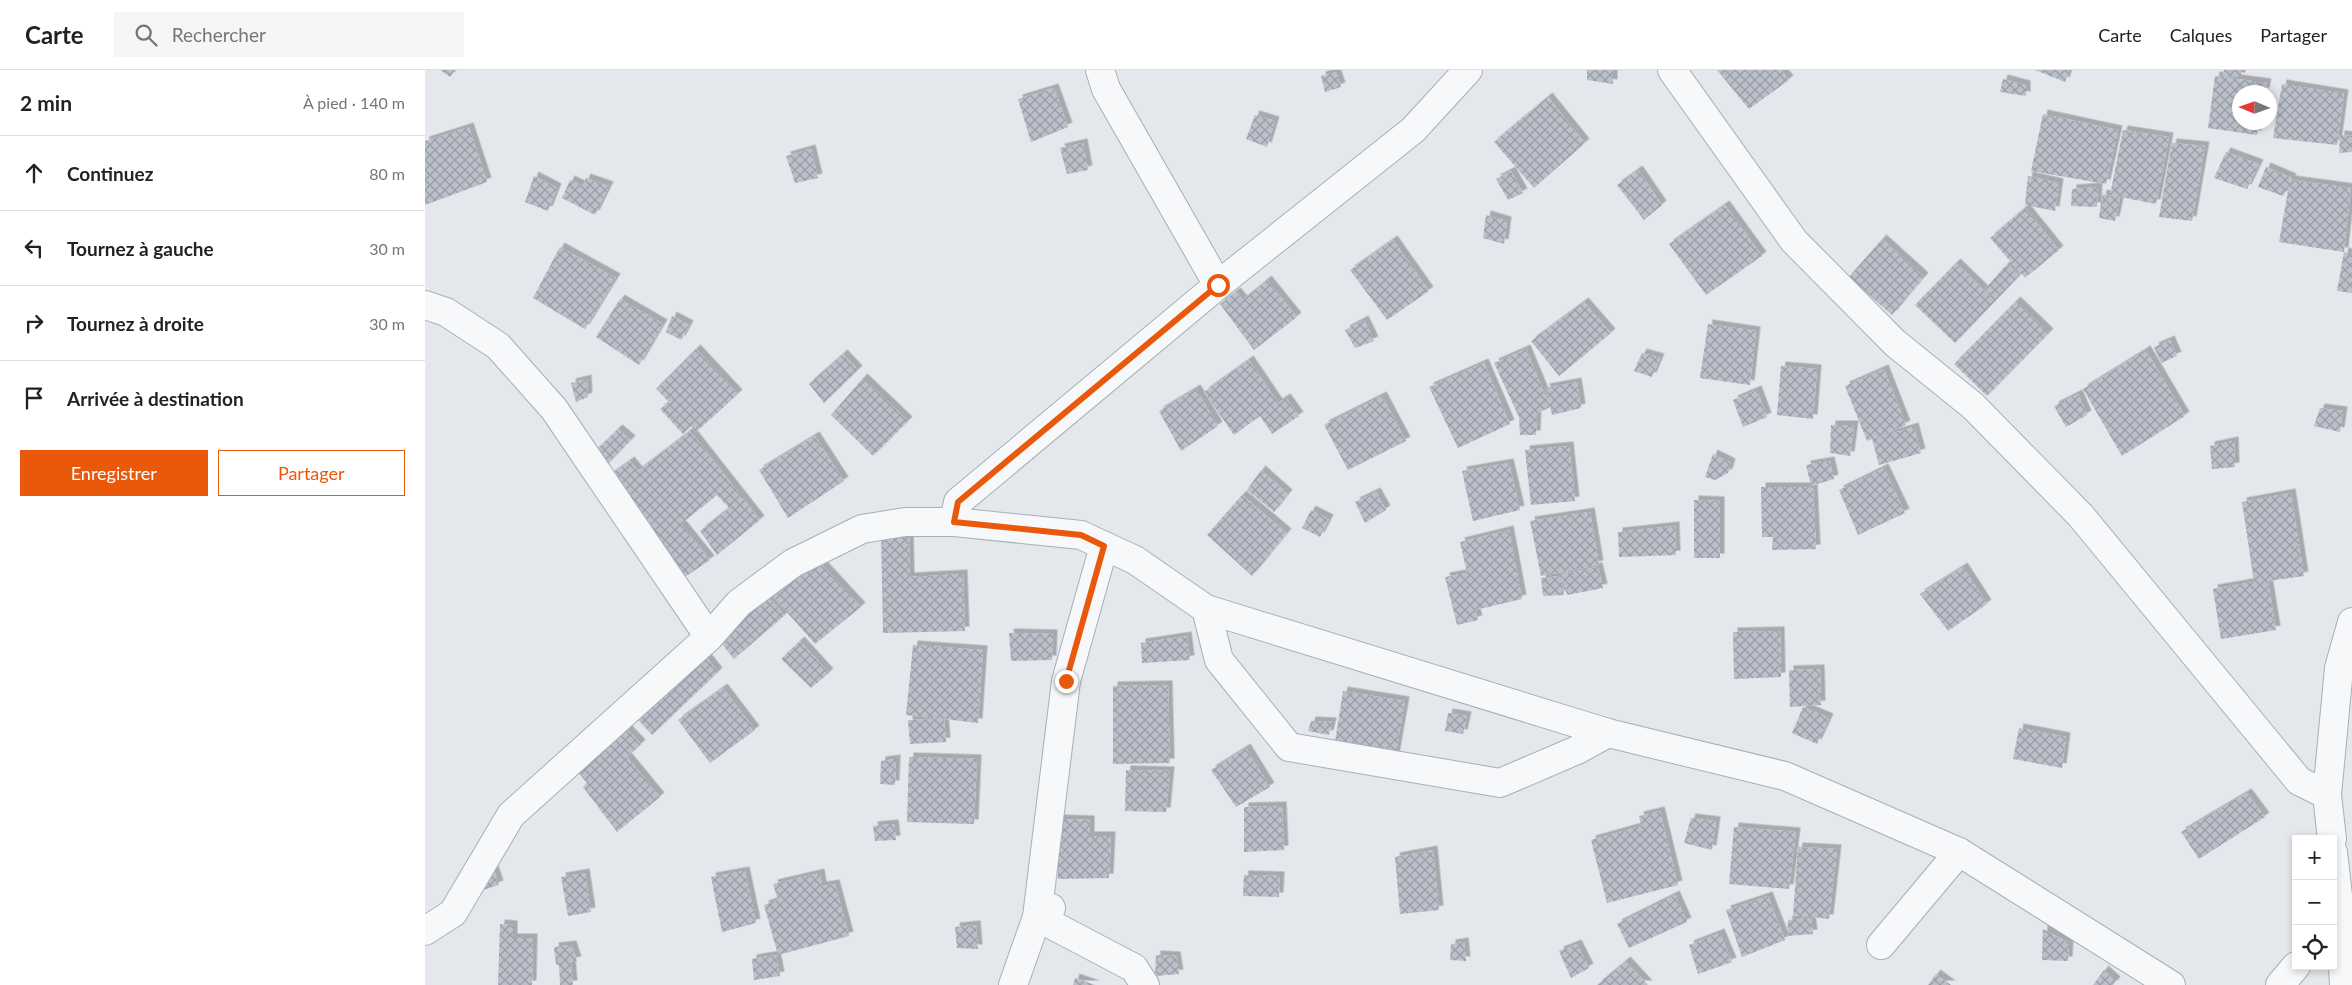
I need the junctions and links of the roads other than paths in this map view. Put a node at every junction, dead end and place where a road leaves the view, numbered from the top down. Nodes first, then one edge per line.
1 (1100, 70) edge
2 (1468, 70) edge
3 (1672, 70) edge
4 (1218, 285) junction
5 (425, 305) edge
6 (954, 522) junction
7 (1104, 546) junction
8 (1207, 609) junction
9 (2352, 622) edge
10 (709, 637) junction
11 (1608, 732) junction
12 (2327, 795) junction
13 (2332, 835) edge
14 (1959, 852) junction
15 (2337, 880) edge
16 (1047, 911) junction
17 (2342, 914) edge
18 (425, 931) edge
19 (1881, 945) dead end
20 (2293, 970) edge
21 (1013, 985) edge
22 (1145, 985) edge
23 (2171, 985) edge
24 (2280, 985) edge
25 (2344, 985) edge

1 - 4 street
2 - 4 street
3 - 12 street
4 - 6 street
5 - 10 street
6 - 7 street
6 - 10 street
7 - 8 street
7 - 16 street
8 - 11 street
8 - 11 street
9 - 12 street
10 - 18 street
11 - 14 street
12 - 13 street
14 - 19 street
14 - 23 street
15 - 17 street
16 - 21 street
16 - 22 street
17 - 25 street
20 - 24 street

